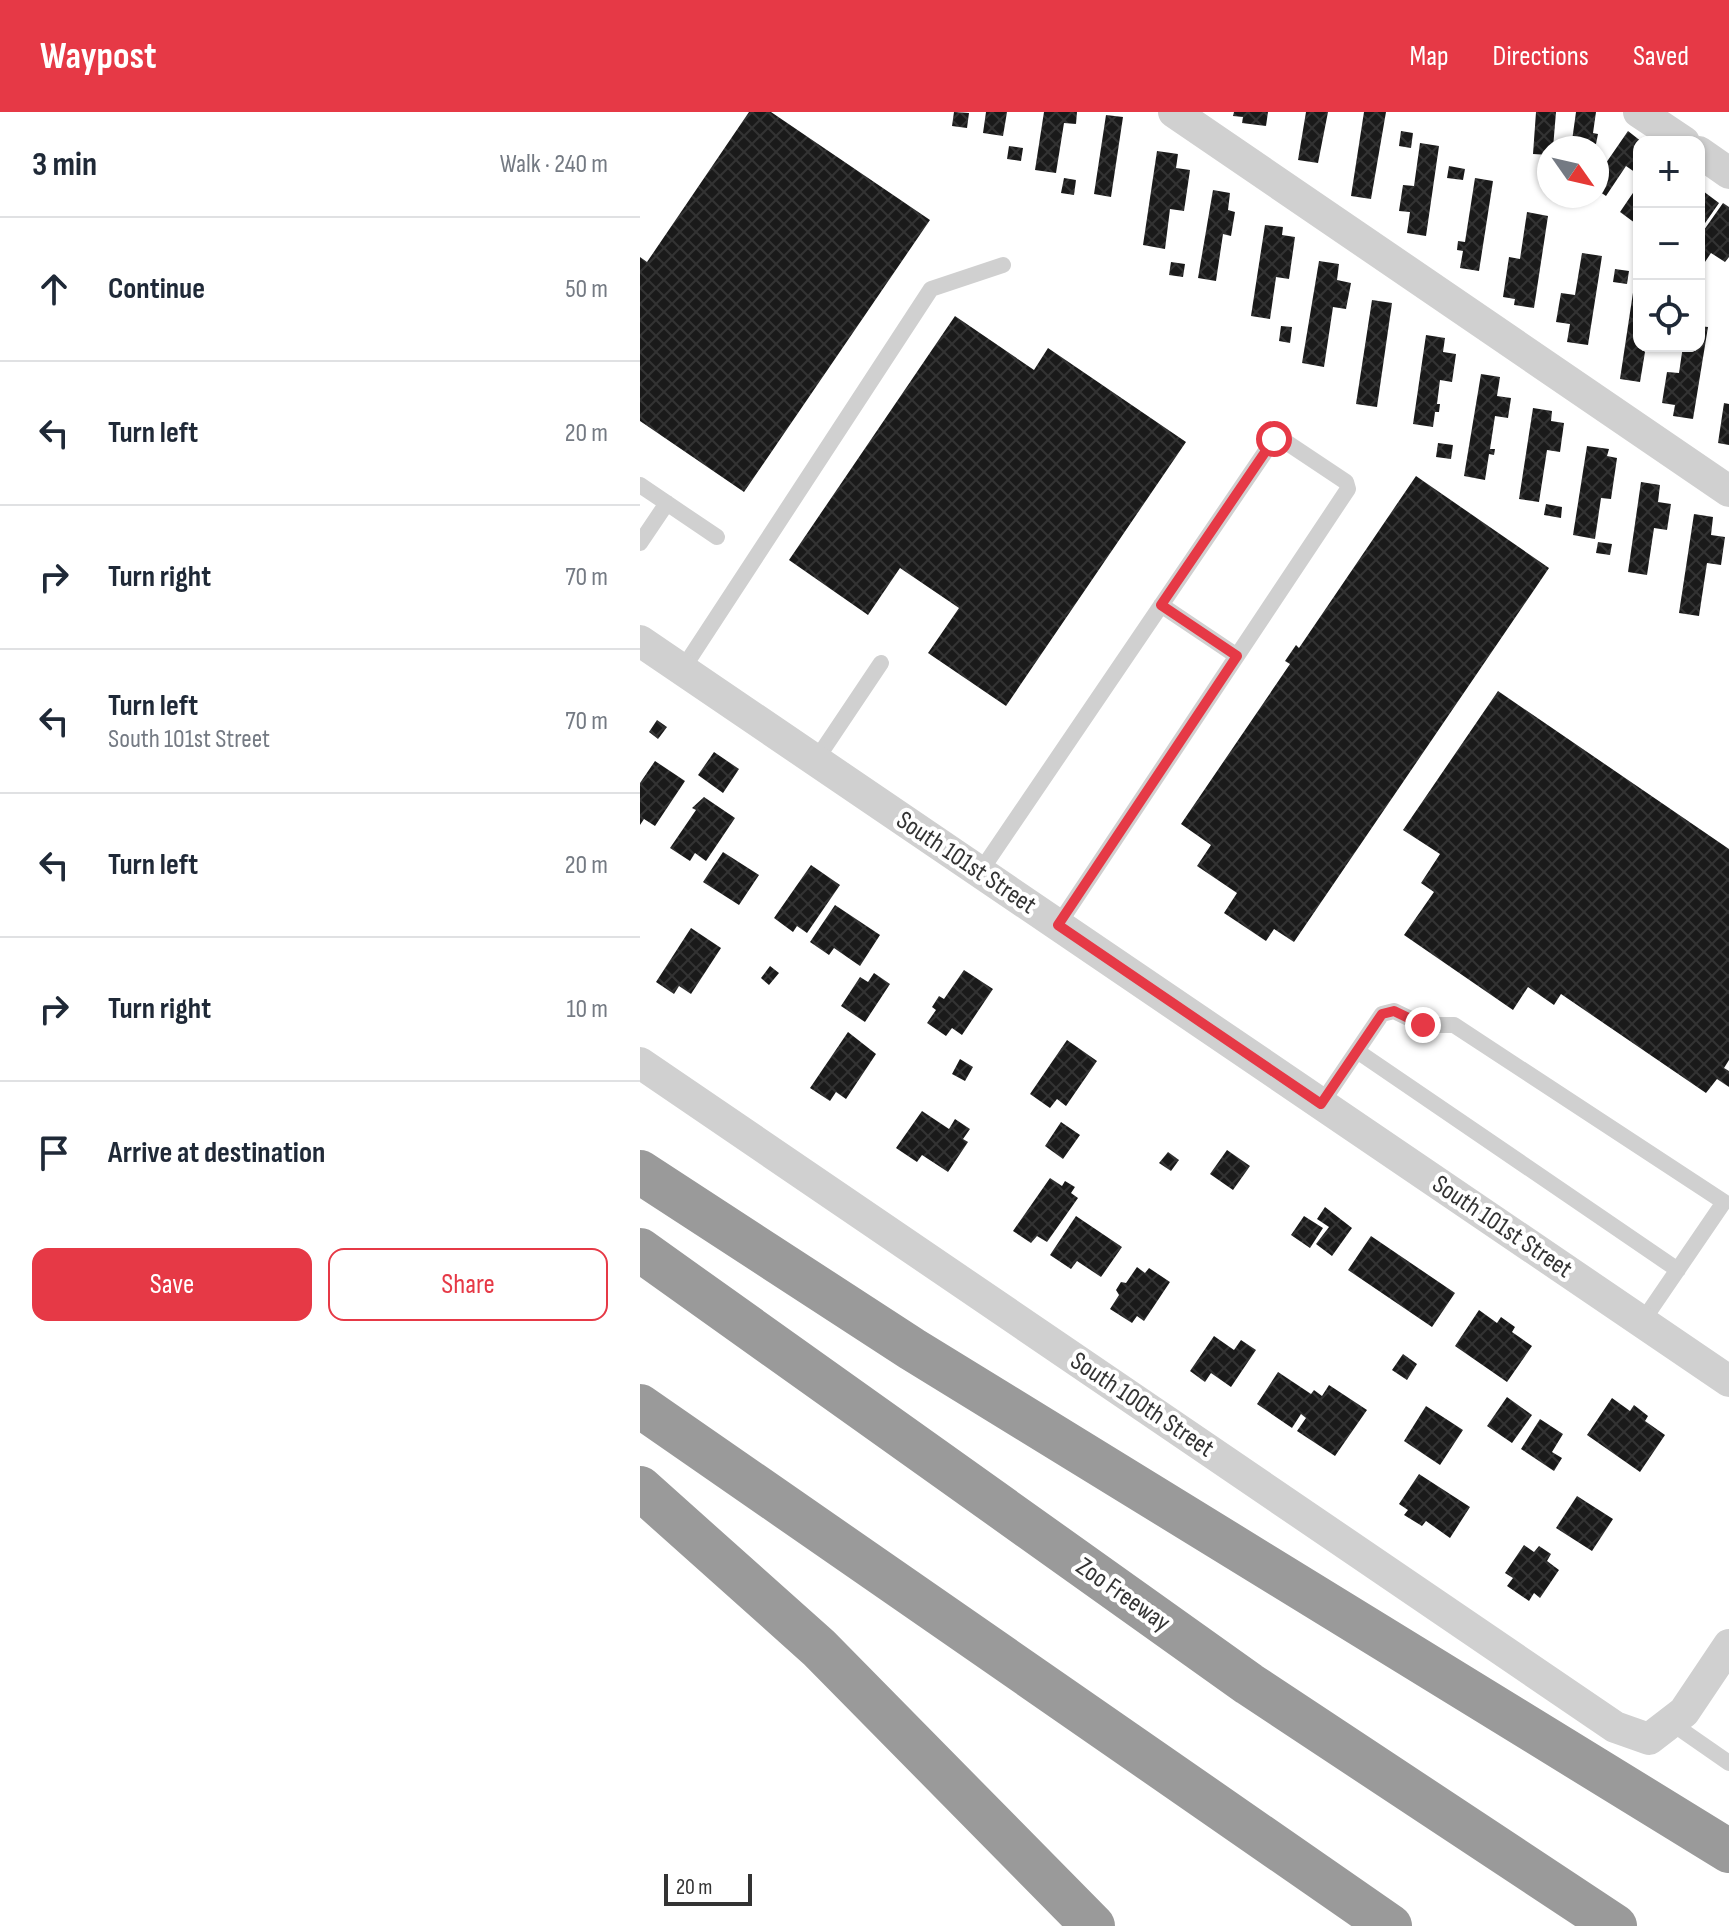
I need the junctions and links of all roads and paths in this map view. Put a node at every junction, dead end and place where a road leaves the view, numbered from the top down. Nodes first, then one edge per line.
1 (1174, 112) edge
2 (1650, 115) edge
3 (1676, 136) edge
4 (1705, 156) edge
5 (1729, 173) edge
6 (1003, 265) dead end
7 (640, 485) edge
8 (1729, 491) edge
9 (667, 503) junction
10 (717, 537) dead end
11 (640, 543) edge
12 (1161, 605) junction
13 (640, 641) edge
14 (1237, 656) junction
15 (881, 663) dead end
16 (682, 670) junction
17 (816, 760) junction
18 (980, 872) junction
19 (1058, 925) junction
20 (1357, 1051) junction
21 (640, 1063) edge
22 (1321, 1104) junction
23 (640, 1172) edge
24 (1726, 1198) edge
25 (640, 1250) edge
26 (1678, 1270) junction
27 (1642, 1322) junction
28 (1729, 1381) edge
29 (640, 1406) edge
30 (640, 1488) edge
31 (1729, 1645) edge
32 (1660, 1730) junction
33 (1729, 1763) edge
34 (1729, 1851) edge
35 (1093, 1926) edge
36 (1390, 1926) edge
37 (1615, 1926) edge

1 - 8 street
2 - 3 street
4 - 5 street
6 - 16 lane
7 - 9 lane
9 - 10 lane
9 - 11 lane
12 - 14 lane
12 - 14 lane
12 - 18 lane
13 - 16 street, South 101st Street
14 - 19 lane
15 - 17 lane
16 - 17 street, South 101st Street
17 - 18 street, South 101st Street
18 - 19 street, South 101st Street
19 - 22 street, South 101st Street
20 - 22 lane
20 - 24 lane
20 - 26 lane
21 - 32 street, South 100th Street
22 - 27 street, South 101st Street
23 - 34 highway
24 - 26 lane
25 - 37 highway, Zoo Freeway
26 - 27 lane
27 - 28 street, South 101st Street
29 - 36 highway
30 - 35 highway
31 - 32 street
32 - 33 lane

